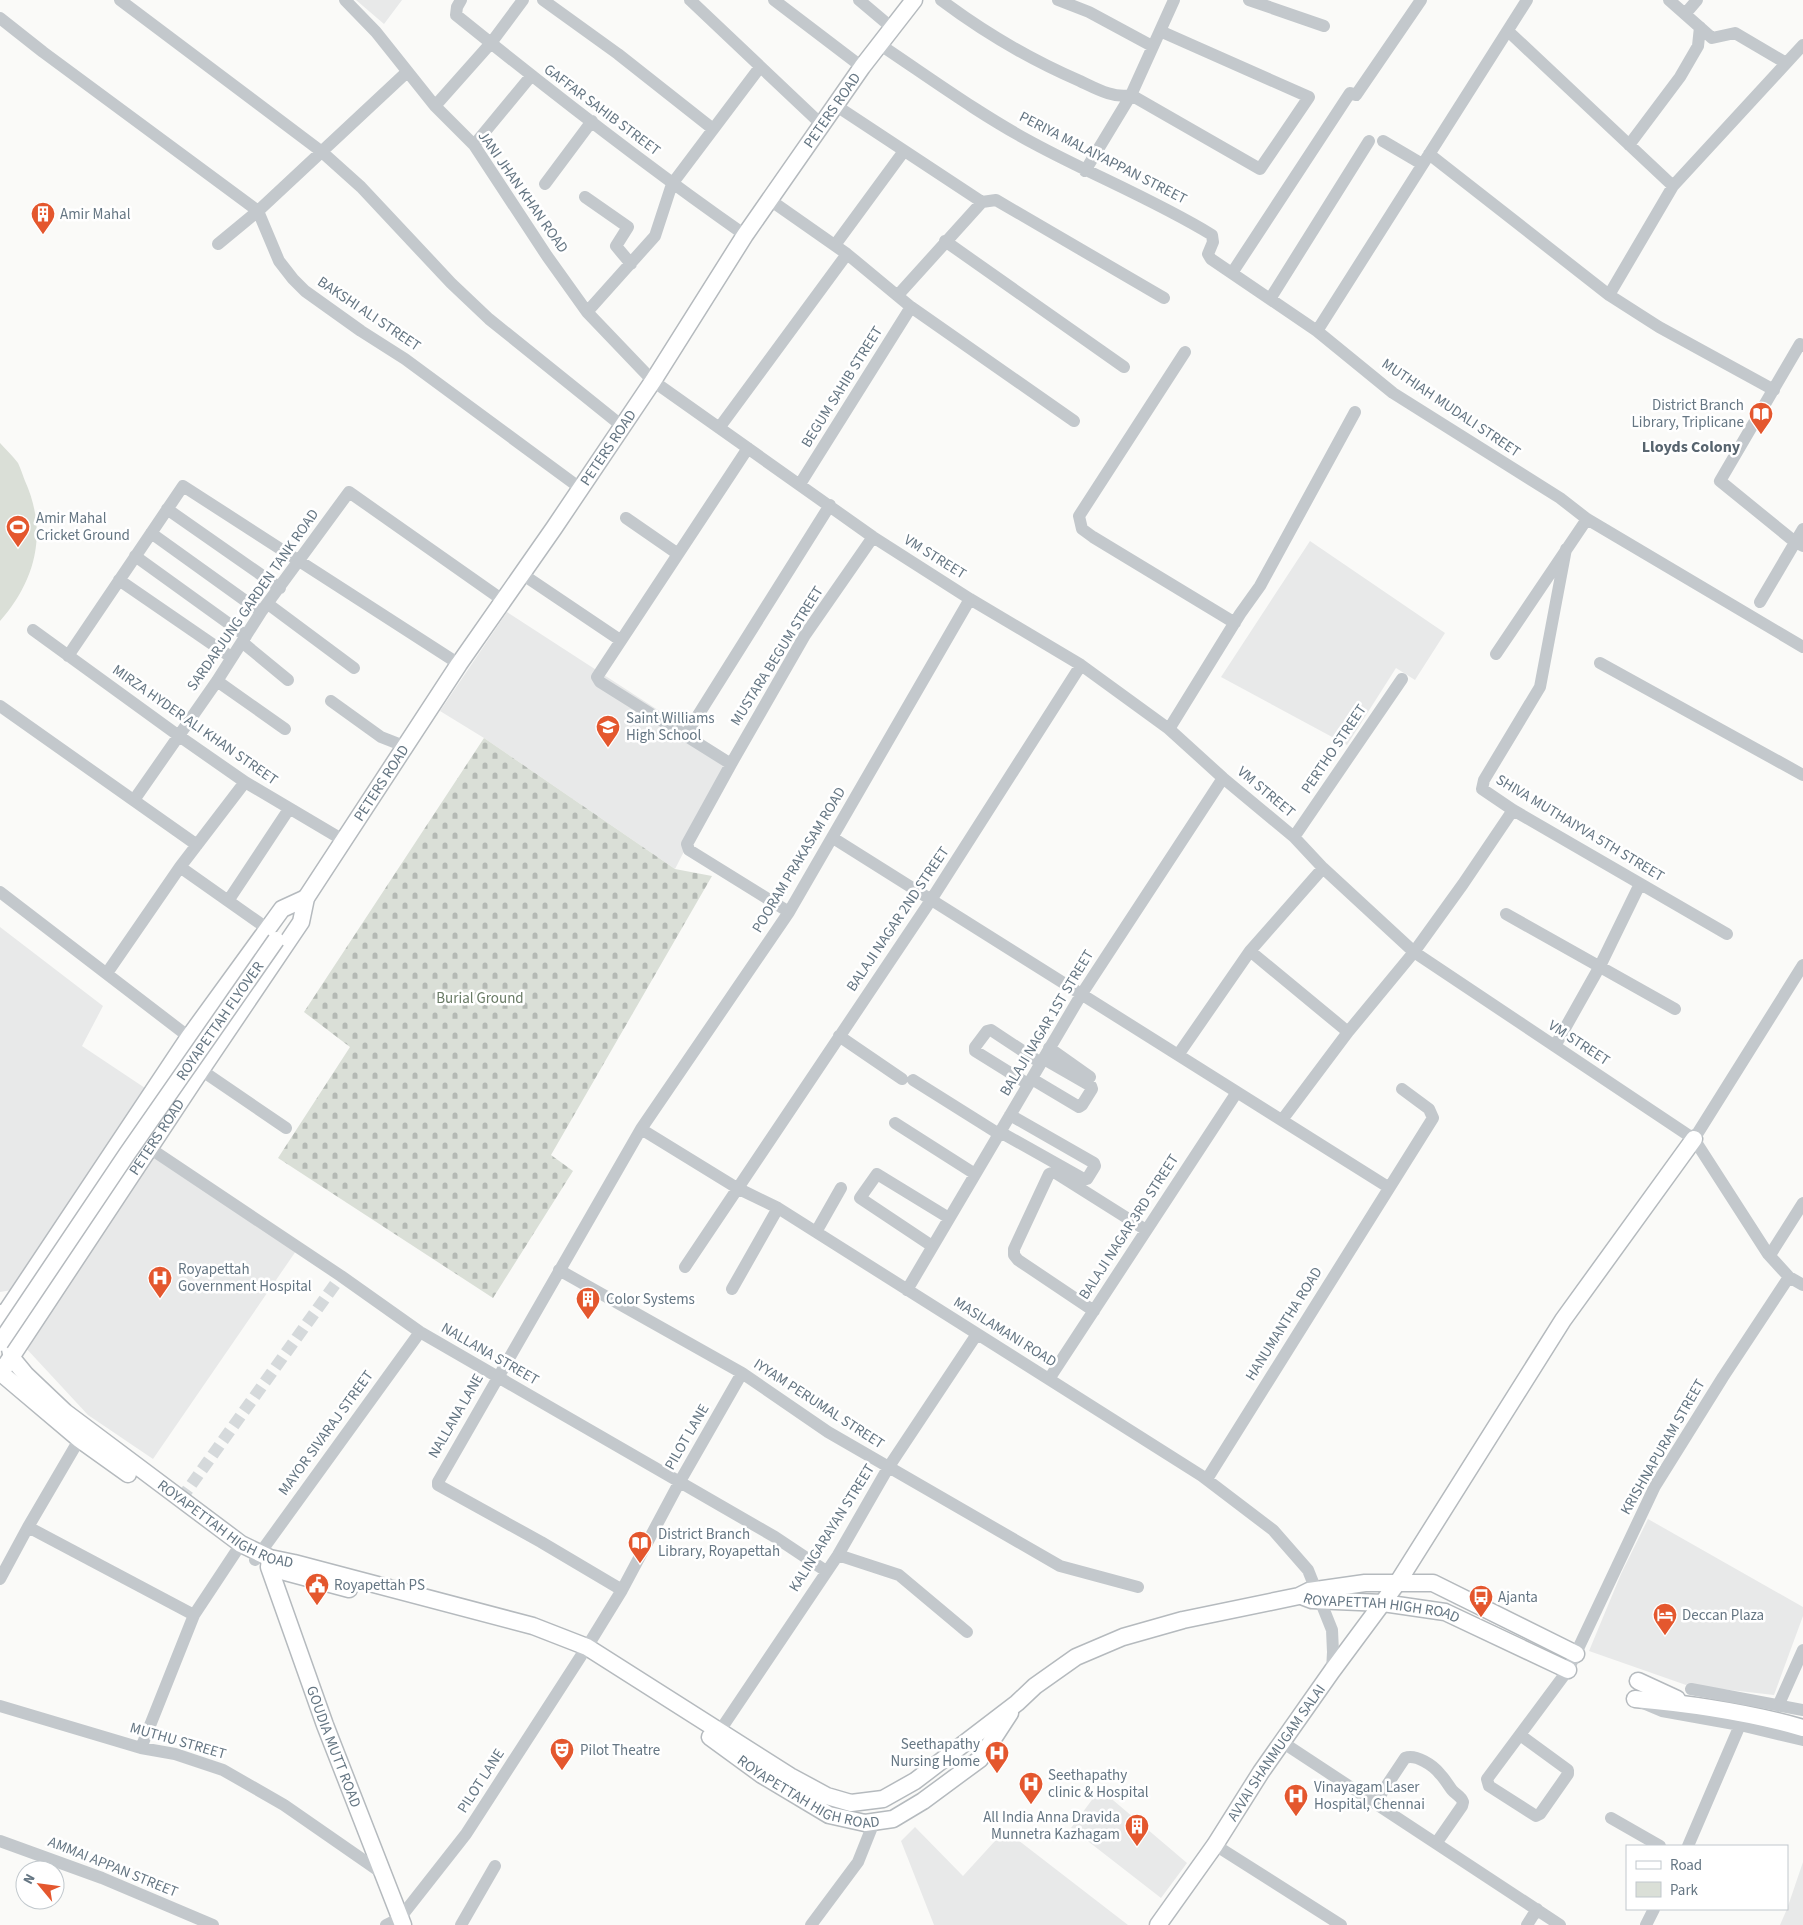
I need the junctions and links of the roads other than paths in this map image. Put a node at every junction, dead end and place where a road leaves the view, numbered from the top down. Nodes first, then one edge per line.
1 (120, 0) edge
2 (345, 0) edge
3 (461, 0) edge
4 (523, 0) edge
5 (543, 0) edge
6 (690, 0) edge
7 (774, 0) edge
8 (859, 0) edge
9 (914, 0) edge
10 (941, 0) edge
11 (1058, 0) edge
12 (1174, 0) edge
13 (1249, 0) edge
14 (1421, 0) edge
15 (1527, 0) edge
16 (1669, 0) edge
17 (1697, 0) edge
18 (1685, 14) junction
19 (0, 18) edge
20 (1324, 26) dead end
21 (1700, 27) junction
22 (891, 28) junction
23 (1160, 30) junction
24 (1508, 31) junction
25 (491, 43) junction
26 (879, 44) junction
27 (1803, 45) edge
28 (1152, 46) junction
29 (1786, 63) junction
30 (760, 67) junction
31 (862, 67) junction
32 (407, 72) junction
33 (531, 76) junction
34 (1131, 95) junction
35 (835, 105) junction
36 (435, 106) junction
37 (592, 122) junction
38 (821, 124) junction
39 (713, 129) junction
40 (1369, 141) dead end
41 (1383, 141) dead end
42 (474, 145) junction
43 (1629, 145) junction
44 (904, 151) junction
45 (322, 152) junction
46 (1426, 159) junction
47 (1086, 171) junction
48 (545, 184) dead end
49 (672, 184) junction
50 (1673, 186) junction
51 (584, 197) dead end
52 (770, 200) junction
53 (982, 202) junction
54 (258, 210) junction
55 (745, 235) junction
56 (1212, 235) joint
57 (944, 241) junction
58 (218, 244) dead end
59 (835, 245) junction
60 (847, 254) junction
61 (631, 264) junction
62 (1232, 273) junction
63 (898, 295) junction
64 (1609, 295) junction
65 (1164, 298) dead end
66 (1270, 299) junction
67 (911, 307) junction
68 (587, 312) junction
69 (1317, 331) junction
70 (1803, 346) edge
71 (1185, 352) dead end
72 (1124, 367) dead end
73 (653, 381) junction
74 (1774, 390) junction
75 (1354, 412) dead end
76 (1074, 421) dead end
77 (622, 426) junction
78 (719, 428) junction
79 (748, 448) junction
80 (800, 484) junction
81 (580, 488) junction
82 (830, 505) junction
83 (167, 509) junction
84 (626, 518) dead end
85 (1587, 519) junction
86 (1803, 529) edge
87 (151, 533) junction
88 (873, 537) junction
89 (1799, 544) edge
90 (1566, 549) junction
91 (678, 554) junction
92 (135, 556) junction
93 (300, 561) junction
94 (522, 574) junction
95 (120, 580) junction
96 (280, 588) junction
97 (970, 599) junction
98 (504, 601) junction
99 (1760, 602) dead end
100 (265, 608) junction
101 (1235, 623) junction
102 (33, 630) dead end
103 (244, 639) junction
104 (620, 640) junction
105 (1803, 647) edge
106 (1496, 654) dead end
107 (68, 656) junction
108 (231, 658) junction
109 (1600, 663) dead end
110 (459, 664) junction
111 (1081, 665) junction
112 (354, 668) dead end
113 (288, 680) dead end
114 (1402, 680) dead end
115 (217, 681) junction
116 (331, 701) dead end
117 (0, 706) edge
118 (285, 729) dead end
119 (1169, 729) junction
120 (179, 736) junction
121 (685, 736) junction
122 (404, 746) junction
123 (730, 764) junction
124 (1803, 775) edge
125 (1224, 778) junction
126 (245, 782) junction
127 (134, 800) junction
128 (289, 809) junction
129 (1513, 810) junction
130 (1294, 837) junction
131 (833, 838) junction
132 (343, 840) junction
133 (197, 845) junction
134 (180, 867) junction
135 (1323, 868) junction
136 (1640, 884) junction
137 (0, 892) edge
138 (306, 898) junction
139 (931, 900) junction
140 (228, 901) junction
141 (789, 912) junction
142 (1506, 914) dead end
143 (272, 934) junction
144 (1727, 934) dead end
145 (1250, 951) junction
146 (1414, 952) junction
147 (1803, 965) edge
148 (1600, 966) junction
149 (106, 973) junction
150 (1082, 995) junction
151 (1675, 1009) dead end
152 (1348, 1032) junction
153 (839, 1036) junction
154 (189, 1037) junction
155 (1555, 1046) junction
156 (1178, 1055) junction
157 (1044, 1057) junction
158 (971, 1058) dead end
159 (200, 1070) junction
160 (1096, 1081) dead end
161 (1028, 1085) junction
162 (1402, 1089) dead end
163 (1237, 1092) junction
164 (1010, 1115) junction
165 (1282, 1120) junction
166 (895, 1123) dead end
167 (286, 1128) dead end
168 (641, 1129) junction
169 (126, 1131) junction
170 (1000, 1133) junction
171 (1694, 1139) junction
172 (148, 1149) junction
173 (975, 1174) junction
174 (1388, 1187) junction
175 (737, 1188) junction
176 (841, 1188) dead end
177 (1803, 1204) edge
178 (778, 1208) junction
179 (949, 1218) junction
180 (1146, 1230) junction
181 (816, 1232) junction
182 (932, 1246) junction
183 (1770, 1255) junction
184 (685, 1267) dead end
185 (559, 1270) junction
186 (1789, 1277) junction
187 (1803, 1285) edge
188 (732, 1289) dead end
189 (907, 1290) junction
190 (1094, 1311) junction
191 (1, 1316) edge
192 (420, 1332) junction
193 (976, 1334) junction
194 (0, 1343) edge
195 (3, 1368) edge
196 (742, 1373) junction
197 (497, 1377) junction
198 (1049, 1379) junction
199 (83, 1433) junction
200 (888, 1468) junction
201 (1207, 1479) junction
202 (680, 1482) junction
203 (28, 1527) junction
204 (239, 1547) junction
205 (838, 1555) junction
206 (263, 1560) junction
207 (826, 1571) junction
208 (0, 1579) edge
209 (1398, 1582) junction
210 (1138, 1587) dead end
211 (622, 1590) junction
212 (1317, 1595) junction
213 (1383, 1603) junction
214 (194, 1615) junction
215 (967, 1632) dead end
216 (1803, 1650) edge
217 (1576, 1654) junction
218 (582, 1655) junction
219 (1568, 1670) junction
220 (1332, 1671) junction
221 (1638, 1681) dead end
222 (1689, 1696) junction
223 (1635, 1699) joint
224 (1017, 1703) junction
225 (0, 1706) edge
226 (1778, 1706) junction
227 (1803, 1710) edge
228 (1740, 1725) junction
229 (1803, 1728) edge
230 (717, 1736) junction
231 (1520, 1736) junction
232 (1803, 1740) edge
233 (1282, 1742) junction
234 (141, 1748) junction
235 (1375, 1803) junction
236 (1611, 1818) dead end
237 (874, 1822) junction
238 (0, 1841) edge
239 (1437, 1842) junction
240 (1214, 1845) junction
241 (1658, 1845) edge
242 (1688, 1845) edge
243 (495, 1866) dead end
244 (382, 1873) junction
245 (1537, 1909) junction
246 (1654, 1910) edge
247 (396, 1923) edge
248 (213, 1925) edge
249 (461, 1925) edge
250 (811, 1925) edge
251 (1158, 1925) edge
252 (1341, 1925) edge
253 (1527, 1925) edge
254 (1560, 1925) edge
255 (1646, 1925) edge

1 - 45 street
2 - 32 street, JANI JHAN KHAN ROAD
3 - 25 street, GAFFAR SAHIB STREET
4 - 25 street
5 - 39 street
6 - 30 street
7 - 31 street
8 - 22 street
9 - 22 main road, PETERS ROAD
10 - 34 street
11 - 28 street
12 - 23 street
13 - 20 street
14 - 62 street
15 - 24 street
16 - 18 street
17 - 18 street
18 - 21 street
19 - 54 street
21 - 29 street
21 - 43 street
22 - 26 main road, PETERS ROAD
23 - 28 street
23 - 34 street
24 - 43 street
24 - 46 street
25 - 33 street, GAFFAR SAHIB STREET
25 - 36 street
26 - 31 main road, PETERS ROAD
26 - 47 street, PERIYA MALAIYAPPAN STREET
27 - 29 street
28 - 34 street
29 - 50 street
30 - 38 street
30 - 39 street
31 - 35 main road, PETERS ROAD
32 - 36 street, JANI JHAN KHAN ROAD
32 - 45 street
33 - 37 street, GAFFAR SAHIB STREET
33 - 42 street
34 - 47 street
35 - 38 main road, PETERS ROAD
35 - 44 street
36 - 42 street, JANI JHAN KHAN ROAD
37 - 48 street
37 - 49 street, GAFFAR SAHIB STREET
38 - 52 main road, PETERS ROAD
39 - 49 street
40 - 66 street
41 - 46 street
42 - 68 street, JANI JHAN KHAN ROAD
43 - 50 street
44 - 53 street
44 - 59 street
45 - 54 street
45 - 77 street
46 - 64 street
46 - 69 street
47 - 56 street, PERIYA MALAIYAPPAN STREET
49 - 55 street, GAFFAR SAHIB STREET
49 - 61 street
50 - 64 street
51 - 61 street
52 - 55 main road, PETERS ROAD
52 - 59 street
53 - 57 street
53 - 65 street
54 - 58 street
54 - 81 street, BAKSHI ALI STREET
55 - 73 main road, PETERS ROAD
56 - 62 street, MUTHIAH MUDALI STREET
57 - 63 street
57 - 72 street
59 - 60 street
60 - 63 street
60 - 78 street
61 - 68 street
62 - 66 street, MUTHIAH MUDALI STREET
63 - 67 street
64 - 74 street
66 - 69 street, MUTHIAH MUDALI STREET
67 - 76 street
67 - 80 street, BEGUM SAHIB STREET
68 - 73 street, JANI JHAN KHAN ROAD
69 - 85 street, MUTHIAH MUDALI STREET
70 - 74 street
71 - 101 street
73 - 77 main road, PETERS ROAD
73 - 78 street, VM STREET
74 - 89 street
75 - 101 street
77 - 81 main road, PETERS ROAD
78 - 79 street, VM STREET
79 - 80 street, VM STREET
79 - 91 street
80 - 82 street, VM STREET
81 - 94 main road, PETERS ROAD
82 - 88 street, VM STREET
82 - 121 street
83 - 87 street
83 - 93 street
83 - 96 street
84 - 91 street
85 - 90 street
85 - 105 street, MUTHIAH MUDALI STREET
86 - 89 street
87 - 92 street
87 - 100 street
88 - 97 street, VM STREET
88 - 123 street, MUSTARA BEGUM STREET
89 - 99 street
90 - 106 street
90 - 129 street, SHIVA MUTHAIYVA 5TH STREET
91 - 104 street
92 - 95 street
92 - 103 street
93 - 96 street, SARDARJUNG GARDEN TANK ROAD
93 - 98 street, SARDARJUNG GARDEN TANK ROAD
93 - 110 street
94 - 98 main road, PETERS ROAD
94 - 104 street
95 - 107 street
95 - 108 street
96 - 100 street, SARDARJUNG GARDEN TANK ROAD
97 - 111 street, VM STREET
97 - 131 street, POORAM PRAKASAM ROAD
98 - 110 main road, PETERS ROAD
100 - 103 street, SARDARJUNG GARDEN TANK ROAD
100 - 112 street
101 - 119 street
102 - 107 street, MIRZA HYDER ALI KHAN STREET
103 - 108 street, SARDARJUNG GARDEN TANK ROAD
103 - 113 street
104 - 121 street
107 - 120 street, MIRZA HYDER ALI KHAN STREET
108 - 115 street, SARDARJUNG GARDEN TANK ROAD
109 - 124 street
110 - 122 main road, PETERS ROAD
111 - 119 street, VM STREET
111 - 139 street, BALAJI NAGAR 2ND STREET
114 - 130 street, PERTHO STREET
115 - 118 street
115 - 120 street, SARDARJUNG GARDEN TANK ROAD
116 - 122 street
117 - 127 street
119 - 125 street, VM STREET
120 - 126 street, MIRZA HYDER ALI KHAN STREET
120 - 127 street, SARDARJUNG GARDEN TANK ROAD
121 - 123 street
122 - 132 main road, PETERS ROAD
123 - 141 street, MUSTARA BEGUM STREET
125 - 130 street, VM STREET
125 - 150 street, BALAJI NAGAR 1ST STREET
126 - 128 street, MIRZA HYDER ALI KHAN STREET
126 - 133 street
127 - 133 street
128 - 132 street, MIRZA HYDER ALI KHAN STREET
128 - 140 street
129 - 136 street, SHIVA MUTHAIYVA 5TH STREET
129 - 146 street
130 - 135 street, VM STREET
131 - 139 street
131 - 141 street, POORAM PRAKASAM ROAD
132 - 138 main road, PETERS ROAD
133 - 134 street
134 - 140 street
134 - 149 street
135 - 145 street
135 - 146 street, VM STREET
136 - 144 street, SHIVA MUTHAIYVA 5TH STREET
136 - 148 street
137 - 149 street
138 - 143 main road, ROYAPETTAH FLYOVER
138 - 159 main road, PETERS ROAD
139 - 150 street
139 - 153 street, BALAJI NAGAR 2ND STREET
140 - 143 street
141 - 168 street, POORAM PRAKASAM ROAD
142 - 148 street
143 - 154 main road, PETERS ROAD
143 - 194 main road, ROYAPETTAH FLYOVER, bridge
145 - 152 street
145 - 156 street
146 - 152 street
146 - 155 street, VM STREET
147 - 171 street
148 - 151 street
148 - 155 street
149 - 154 street
150 - 156 street
150 - 157 street, BALAJI NAGAR 1ST STREET
152 - 165 street
153 - 170 street
153 - 175 street, BALAJI NAGAR 2ND STREET
154 - 169 main road, PETERS ROAD
155 - 171 street, VM STREET
156 - 163 street
157 - 160 street
157 - 161 street, BALAJI NAGAR 1ST STREET
157 - 161 street
157 - 161 street
158 - 161 street
159 - 167 street
159 - 172 main road, PETERS ROAD
161 - 164 street, BALAJI NAGAR 1ST STREET
162 - 174 street, HANUMANTHA ROAD
163 - 165 street
163 - 180 street, BALAJI NAGAR 3RD STREET
164 - 170 street, BALAJI NAGAR 1ST STREET
164 - 170 street
165 - 174 street
166 - 173 street
168 - 175 street, MASILAMANI ROAD
168 - 185 street, NALLANA LANE
169 - 172 street, NALLANA STREET
169 - 191 main road, PETERS ROAD
170 - 173 street, BALAJI NAGAR 1ST STREET
171 - 183 street, VM STREET
171 - 209 main road, AVVAI SHANMUGAM SALAI
172 - 192 street, NALLANA STREET
172 - 195 main road, PETERS ROAD
173 - 179 street, BALAJI NAGAR 1ST STREET
174 - 201 street, HANUMANTHA ROAD
175 - 178 street, MASILAMANI ROAD
175 - 184 street, BALAJI NAGAR 2ND STREET
176 - 181 street
177 - 183 street
178 - 181 street, MASILAMANI ROAD
178 - 188 street
179 - 182 street, BALAJI NAGAR 1ST STREET
179 - 182 street
180 - 190 street, BALAJI NAGAR 3RD STREET
180 - 190 street
181 - 189 street, MASILAMANI ROAD
182 - 189 street, BALAJI NAGAR 1ST STREET
183 - 186 street, VM STREET
185 - 196 street, IYYAM PERUMAL STREET
185 - 197 street, NALLANA LANE
186 - 187 street, VM STREET
186 - 217 street, KRISHNAPURAM STREET
189 - 193 street, MASILAMANI ROAD
190 - 198 street, BALAJI NAGAR 3RD STREET
191 - 195 main road, ROYAPETTAH HIGH ROAD
192 - 197 street, NALLANA STREET
192 - 206 street, MAYOR SIVARAJ STREET
193 - 198 street, MASILAMANI ROAD
193 - 200 street, KALINGARAYAN STREET
195 - 199 main road, ROYAPETTAH HIGH ROAD
196 - 200 street, IYYAM PERUMAL STREET
196 - 202 street, PILOT LANE
197 - 202 street, NALLANA STREET
197 - 211 street, NALLANA LANE
198 - 201 street, MASILAMANI ROAD
199 - 203 street
199 - 204 main road, ROYAPETTAH HIGH ROAD
200 - 205 street, KALINGARAYAN STREET
200 - 210 street, IYYAM PERUMAL STREET
201 - 212 street, MASILAMANI ROAD
202 - 207 street, NALLANA STREET
202 - 211 street, PILOT LANE
203 - 208 street
203 - 214 street
204 - 206 main road, ROYAPETTAH HIGH ROAD
204 - 214 street
205 - 207 street, KALINGARAYAN STREET
205 - 215 street
206 - 218 main road, ROYAPETTAH HIGH ROAD
206 - 244 main road, GOUDIA MUTT ROAD
207 - 230 street, KALINGARAYAN STREET
209 - 212 main road, ROYAPETTAH HIGH ROAD
209 - 213 main road, AVVAI SHANMUGAM SALAI
209 - 217 main road, ROYAPETTAH HIGH ROAD
211 - 218 street, PILOT LANE
212 - 213 main road, ROYAPETTAH HIGH ROAD
212 - 220 street, MASILAMANI ROAD
212 - 224 main road, ROYAPETTAH HIGH ROAD
213 - 219 main road, ROYAPETTAH HIGH ROAD
213 - 220 main road, AVVAI SHANMUGAM SALAI
214 - 234 street
216 - 226 street
217 - 219 street, KRISHNAPURAM STREET
218 - 230 main road, ROYAPETTAH HIGH ROAD
218 - 247 street, PILOT LANE
219 - 231 street, KRISHNAPURAM STREET
220 - 233 main road, AVVAI SHANMUGAM SALAI
221 - 222 main road
222 - 223 main road
222 - 226 street
222 - 229 main road
223 - 228 street
224 - 230 main road, ROYAPETTAH HIGH ROAD
224 - 237 main road, ROYAPETTAH HIGH ROAD
225 - 234 street, MUTHU STREET
226 - 227 street
228 - 232 street
228 - 242 street
230 - 237 main road, ROYAPETTAH HIGH ROAD
231 - 231 street, KRISHNAPURAM STREET
233 - 235 street
233 - 240 main road, AVVAI SHANMUGAM SALAI
234 - 244 street, MUTHU STREET
235 - 239 street
235 - 239 street
236 - 241 street
237 - 250 street
238 - 248 street, AMMAI APPAN STREET
239 - 245 street
240 - 251 main road, AVVAI SHANMUGAM SALAI
240 - 252 street
243 - 249 street
244 - 247 main road, GOUDIA MUTT ROAD
245 - 253 street
245 - 254 street
246 - 255 street

